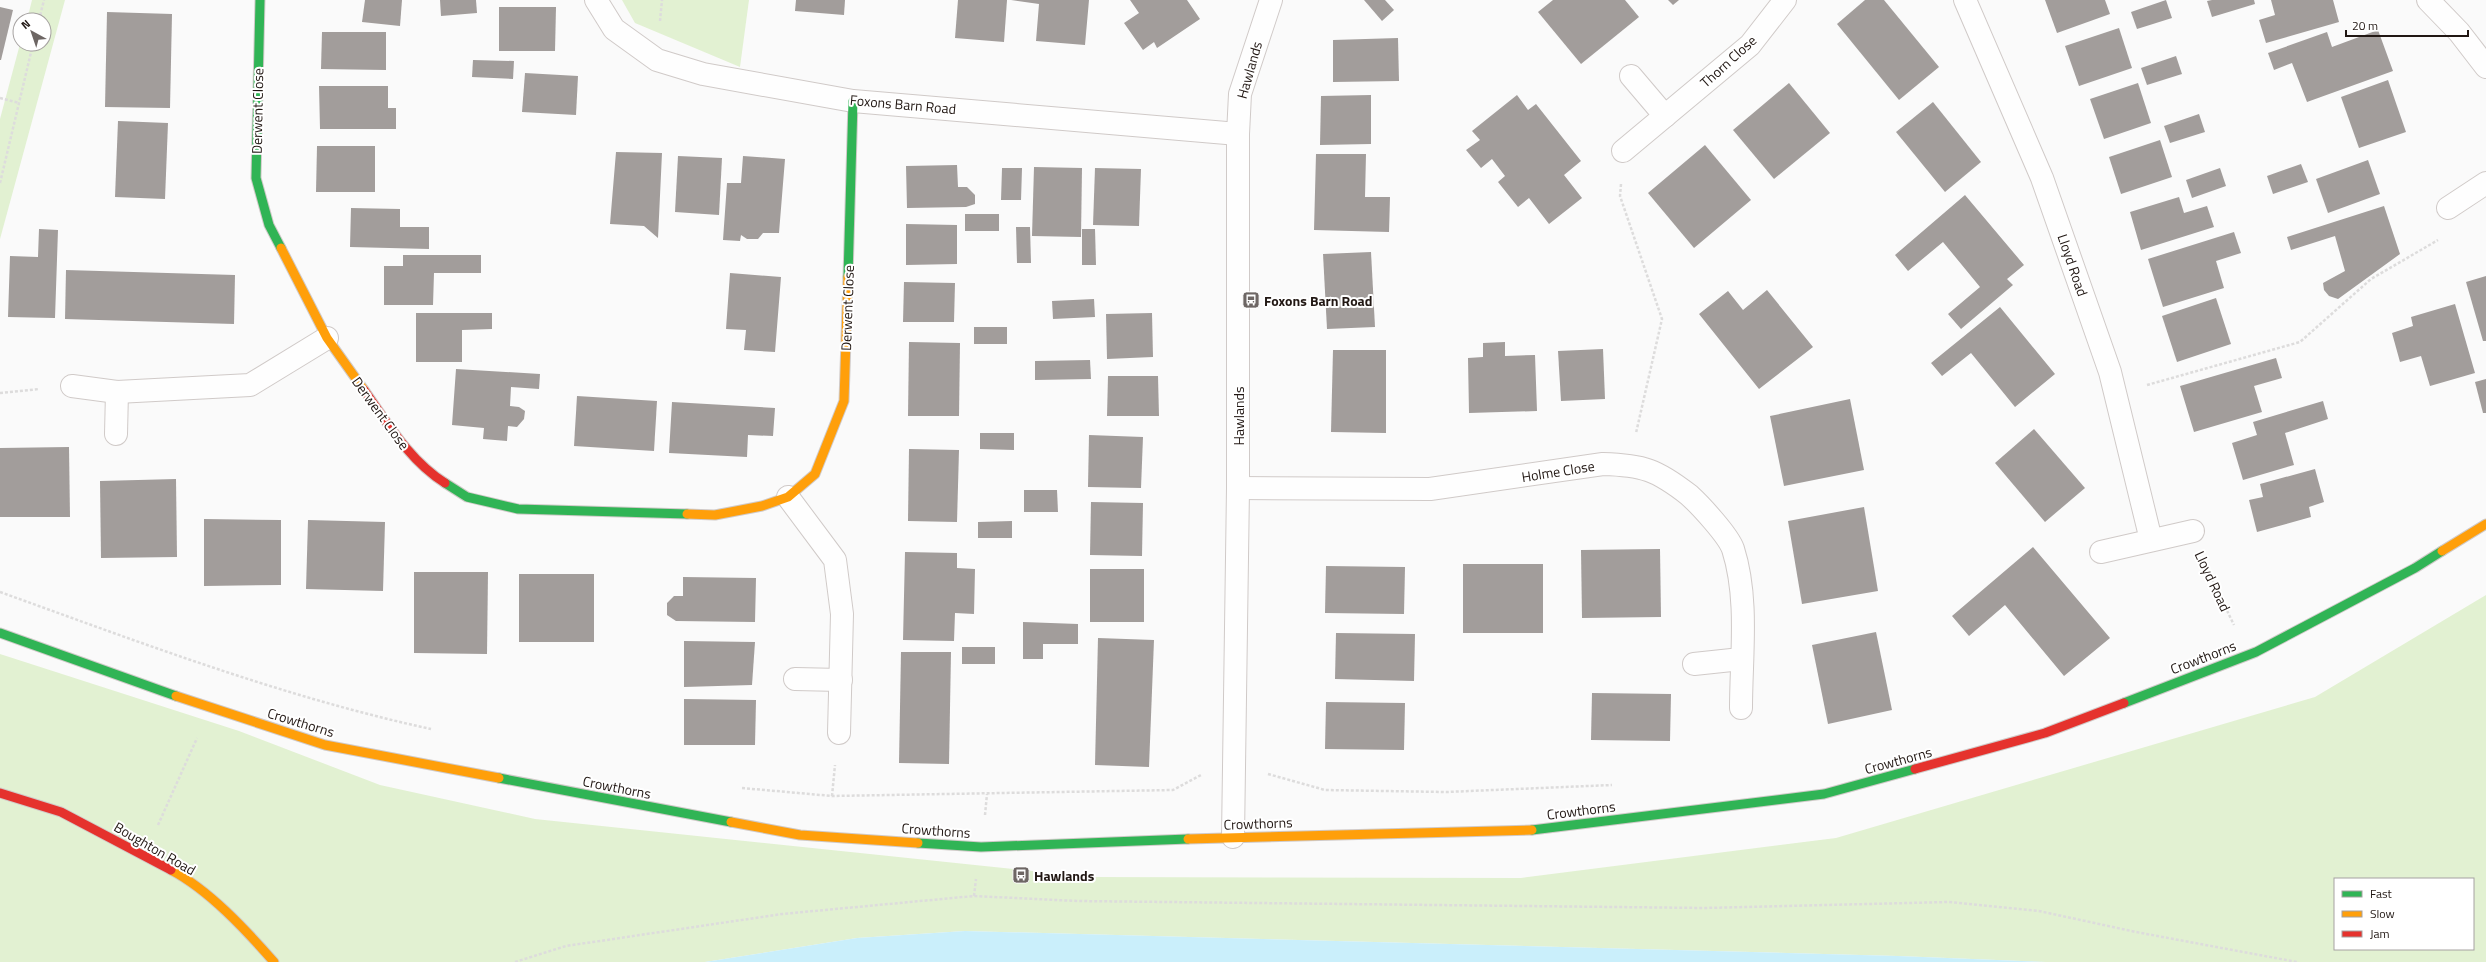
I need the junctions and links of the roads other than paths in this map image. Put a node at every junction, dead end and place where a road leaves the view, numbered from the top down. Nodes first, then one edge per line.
1 (260, 0) edge
2 (596, 0) edge
3 (1271, 0) edge
4 (1785, 0) edge
5 (1965, 0) edge
6 (2428, 0) edge
7 (2486, 67) edge
8 (1631, 76) dead end
9 (853, 101) junction
10 (1665, 116) junction
11 (1238, 134) junction
12 (1623, 151) road end
13 (2486, 183) edge
14 (2448, 208) road end
15 (327, 338) junction
16 (72, 386) road end
17 (117, 392) junction
18 (116, 434) dead end
19 (1238, 488) junction
20 (788, 497) junction
21 (2486, 524) edge
22 (2191, 531) road end
23 (2151, 540) junction
24 (2101, 552) dead end
25 (0, 633) edge
26 (1742, 659) junction
27 (1694, 664) dead end
28 (795, 679) dead end
29 (841, 680) junction
30 (1741, 708) dead end
31 (838, 733) dead end
32 (0, 793) edge
33 (1233, 837) junction
34 (274, 962) edge

1 - 15 street, Derwent Close
2 - 9 street, Foxons Barn Road
3 - 11 street, Hawlands
4 - 10 street, Thorn Close
5 - 23 street, Lloyd Road
6 - 7 street
8 - 10 street
9 - 11 street, Foxons Barn Road
9 - 20 street, Derwent Close
10 - 12 street, Thorn Close
11 - 19 street, Hawlands
13 - 14 street
15 - 17 street
15 - 20 street, Derwent Close
16 - 17 street
17 - 18 street
19 - 26 street, Holme Close
19 - 33 street, Hawlands
20 - 29 street
21 - 33 street, Crowthorns
22 - 23 street
23 - 24 street
25 - 33 street, Crowthorns
26 - 27 street
26 - 30 street, Holme Close
28 - 29 street
29 - 31 street
32 - 34 street, Boughton Road

